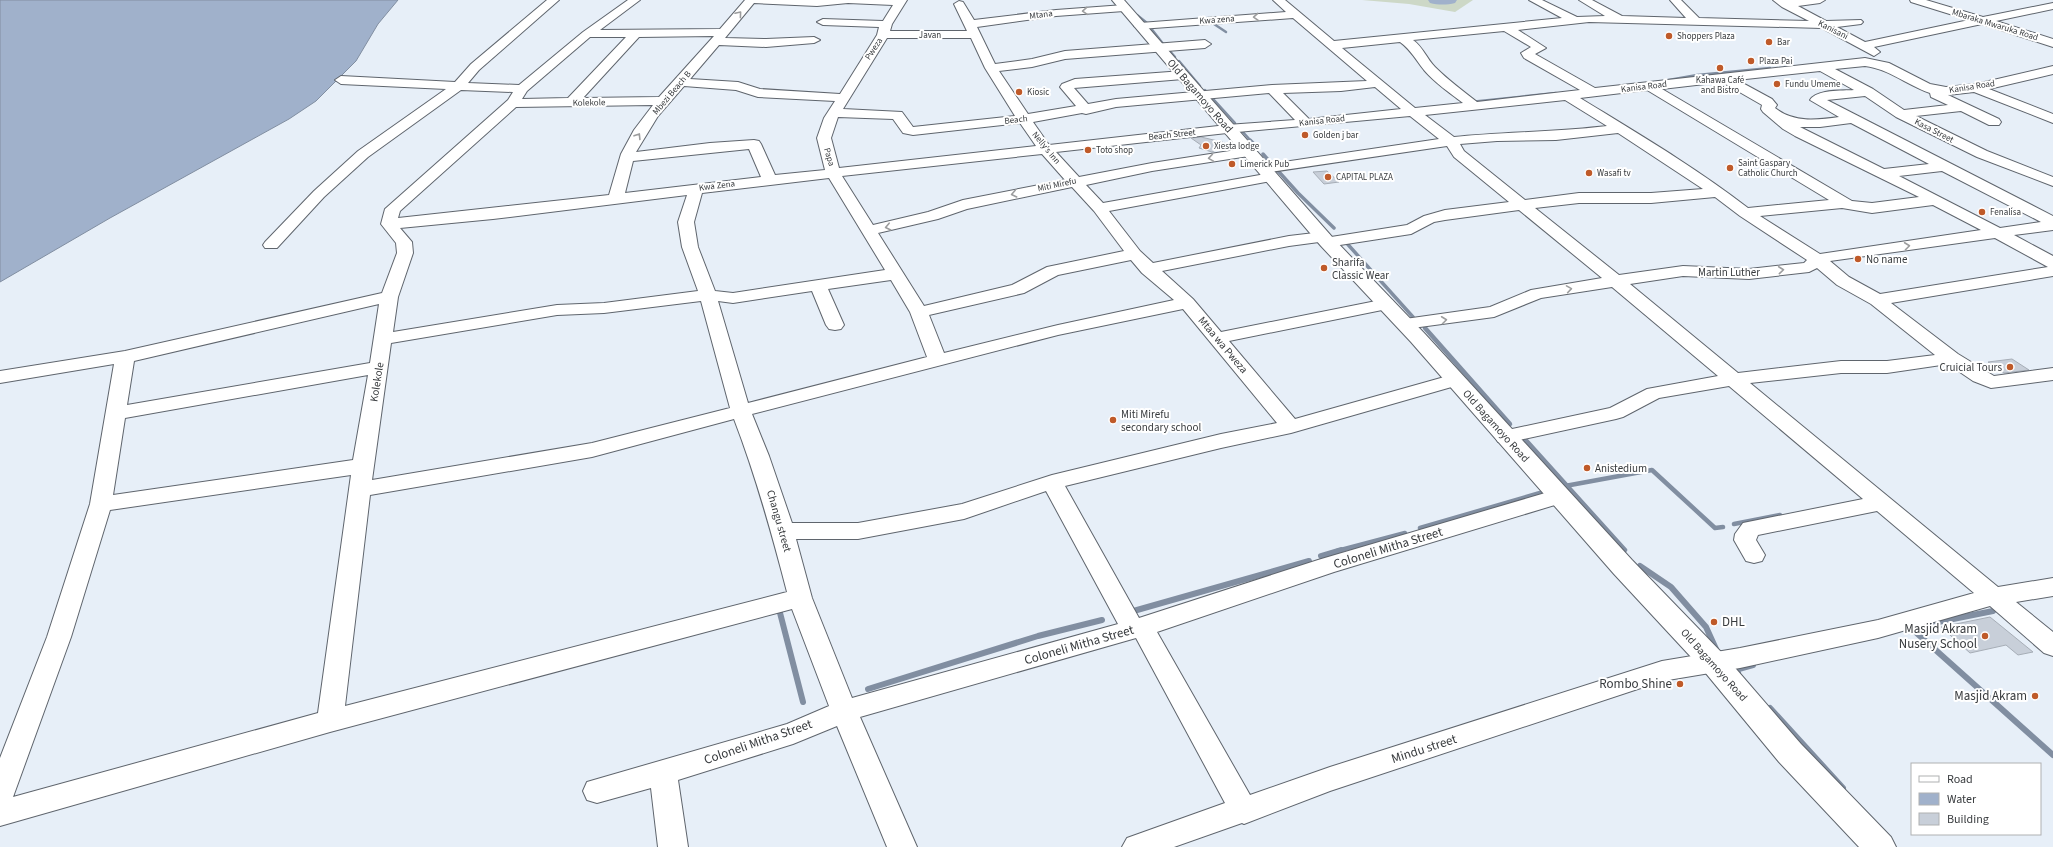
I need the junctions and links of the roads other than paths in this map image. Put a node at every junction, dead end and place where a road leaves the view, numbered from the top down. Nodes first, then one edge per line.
1 (554, 0) edge
2 (635, 0) edge
3 (750, 0) edge
4 (848, 0) edge
5 (1278, 0) edge
6 (1534, 0) edge
7 (1584, 0) edge
8 (1675, 0) edge
9 (1820, 0) edge
10 (1915, 0) edge
11 (1951, 0) edge
12 (902, 1) edge
13 (1782, 2) edge
14 (959, 4) dead end
15 (1121, 4) edge
16 (1926, 4) junction
17 (2053, 6) edge
18 (1776, 13) dead end
19 (1295, 15) junction
20 (1619, 18) junction
21 (1574, 20) junction
22 (1983, 21) junction
23 (823, 22) dead end
24 (1697, 22) junction
25 (1857, 22) dead end
26 (1819, 25) junction
27 (1140, 26) junction
28 (1506, 27) junction
29 (973, 29) junction
30 (885, 30) junction
31 (636, 33) junction
32 (587, 34) junction
33 (720, 36) junction
34 (1403, 38) junction
35 (814, 40) dead end
36 (2053, 43) edge
37 (1205, 44) dead end
38 (1332, 45) junction
39 (1863, 46) junction
40 (1158, 48) junction
41 (1875, 62) junction
42 (1822, 67) junction
43 (991, 68) junction
44 (2053, 70) edge
45 (1183, 75) junction
46 (1724, 78) junction
47 (341, 80) dead end
48 (681, 82) junction
49 (1379, 83) junction
50 (458, 86) junction
51 (1649, 86) junction
52 (1972, 87) junction
53 (1272, 90) junction
54 (1937, 91) junction
55 (1868, 92) junction
56 (1594, 93) junction
57 (517, 96) junction
58 (1203, 96) junction
59 (1568, 96) junction
60 (844, 98) junction
61 (664, 101) junction
62 (571, 103) junction
63 (1474, 106) junction
64 (1964, 107) junction
65 (1086, 110) junction
66 (1412, 112) junction
67 (835, 113) junction
68 (1901, 114) junction
69 (1778, 117) junction
70 (1852, 119) junction
71 (2053, 119) edge
72 (1024, 120) junction
73 (1994, 122) dead end
74 (1306, 123) junction
75 (1228, 129) junction
76 (1621, 129) junction
77 (1451, 141) junction
78 (1046, 149) junction
79 (1249, 152) junction
80 (628, 157) junction
81 (1944, 166) junction
82 (833, 173) junction
83 (1268, 173) junction
84 (1880, 174) junction
85 (770, 180) junction
86 (1076, 182) junction
87 (2053, 182) edge
88 (696, 189) junction
89 (1718, 192) junction
90 (616, 198) junction
91 (1934, 200) junction
92 (1846, 203) junction
93 (1521, 205) junction
94 (1099, 208) junction
95 (1746, 213) junction
96 (2053, 223) edge
97 (389, 224) junction
98 (868, 231) junction
99 (1996, 233) junction
100 (1325, 239) junction
101 (271, 245) dead end
102 (1134, 254) junction
103 (1817, 259) junction
104 (2053, 263) edge
105 (1148, 269) junction
106 (2053, 271) edge
107 (895, 274) junction
108 (1616, 281) junction
109 (818, 285) junction
110 (708, 295) junction
111 (389, 297) junction
112 (1877, 300) junction
113 (1187, 303) junction
114 (1386, 304) junction
115 (919, 312) junction
116 (835, 324) dead end
117 (1405, 324) junction
118 (1218, 338) junction
119 (383, 339) junction
120 (125, 357) junction
121 (1951, 358) junction
122 (937, 360) junction
123 (379, 367) junction
124 (2053, 374) edge
125 (0, 377) edge
126 (1734, 379) junction
127 (1455, 380) junction
128 (741, 412) junction
129 (117, 413) junction
130 (1291, 427) junction
131 (1505, 437) junction
132 (363, 466) junction
133 (1052, 482) junction
134 (362, 489) junction
135 (1560, 496) junction
136 (1880, 503) junction
137 (101, 504) junction
138 (783, 530) junction
139 (1754, 554) dead end
140 (2053, 587) edge
141 (1995, 596) junction
142 (800, 598) junction
143 (1137, 628) junction
144 (2053, 646) edge
145 (1714, 663) junction
146 (844, 711) junction
147 (330, 721) junction
148 (663, 773) junction
149 (597, 791) dead end
150 (0, 795) edge
151 (1244, 810) junction
152 (0, 813) edge
153 (672, 847) edge
154 (902, 847) edge
155 (1137, 847) edge
156 (1880, 847) edge

1 - 50 street
2 - 32 street
3 - 4 street
33 -> 3 street, Mbezi Beach B
4 - 12 street
5 - 19 street
6 - 21 street
7 - 20 street
8 - 24 street
9 - 13 street
10 - 16 street, Mbaraka Mwaruka Road
11 - 16 street
12 - 30 street, Pweza
13 - 26 street, Kanisani
14 - 29 street, Nelly's Inn
15 - 27 main road, Old Bagamoyo Road
15 -> 29 street, Mtana
16 - 22 street, Mbaraka Mwaruka Road
17 - 22 street
18 - 26 street
19 -> 27 street, Kwa zena
19 - 38 street
20 - 21 street
20 - 24 street
21 - 28 street
22 - 36 street, Mbaraka Mwaruka Road
22 - 39 street
23 - 30 street, Javan
24 - 26 street
25 - 26 street
26 - 39 street, Kanisani
27 - 40 main road, Old Bagamoyo Road
28 - 34 street
28 - 56 street
29 - 30 street, Javan
29 - 43 street, Nelly's Inn
30 - 60 street, Pweza
31 - 32 street
31 - 33 street
31 - 62 street
32 - 57 street
33 - 35 street
33 - 48 street, Mbezi Beach B
34 - 38 street
34 - 63 street
37 - 40 street
38 - 49 street
39 - 41 street, Kanisani
40 - 43 street
40 - 45 main road, Old Bagamoyo Road
41 - 42 street, Kanisa Road
41 - 54 street, Kanisa Road
42 - 46 street, Kanisa Road
42 - 55 street, Kasa Street
43 - 72 street, Nelly's Inn
44 - 52 street, Kanisa Road
45 - 58 main road, Old Bagamoyo Road
45 - 65 street
46 - 51 street, Kanisa Road
46 - 69 street
47 - 50 street
48 - 60 street
48 - 61 street, Mbezi Beach B
49 - 53 street, Beach
49 - 66 street
50 - 57 street
50 - 101 street
51 - 56 street, Kanisa Road
51 - 92 street
52 - 54 street, Kanisa Road
52 - 71 street
53 - 58 street, Beach
53 - 74 street
54 - 64 street
55 - 68 street, Kasa Street
55 - 70 street
56 - 59 street, Kanisa Road
57 - 62 street, Kolekole
57 - 97 street
58 - 65 street, Beach
58 - 75 main road, Old Bagamoyo Road
59 - 63 street, Kanisa Road
59 - 76 street
60 - 67 street, Papa
61 - 62 street, Kolekole
80 -> 61 street, Mbezi Beach B
63 - 66 street, Kanisa Road
64 - 68 street
64 - 73 street
65 - 72 street, Beach
66 - 74 street, Kanisa Road
66 - 77 street
67 - 72 street, Beach
67 - 82 street, Papa
68 - 87 street, Kasa Street
69 - 70 street
69 - 84 street
70 - 81 street
72 - 78 street, Nelly's Inn
74 - 75 street, Kanisa Road
75 - 78 street, Beach Street
75 - 79 main road, Old Bagamoyo Road
76 - 77 street
76 - 89 street
77 - 83 street
77 - 93 street
78 - 82 street, Kwa Zena
78 - 86 street, Nelly's Inn
79 - 83 main road, Old Bagamoyo Road
79 -> 86 street, Miti Mirefu
80 - 85 street
80 - 90 street, Mbezi Beach B
81 - 84 street
81 - 96 street
82 - 85 street, Kwa Zena
82 - 98 street, Papa
83 - 94 street
83 - 100 main road, Old Bagamoyo Road
84 - 91 street
85 - 88 street, Kwa Zena
86 - 94 street, Nelly's Inn
86 -> 98 street, Miti Mirefu
88 - 90 street, Kwa Zena
88 - 110 street, Changu street
89 - 93 street
89 - 95 street
90 - 97 street, Kwa Zena
91 - 92 street
91 - 99 street
92 - 95 street
93 - 100 street
93 - 108 street
94 - 102 street, Nelly's Inn
95 - 103 street
96 - 99 street, Martin Luther
97 - 111 street, Kolekole
98 - 107 street, Papa
103 -> 99 street, Martin Luther
99 - 104 street
100 - 105 street
100 - 114 main road, Old Bagamoyo Road
102 - 105 street, Nelly's Inn
102 - 115 street
108 -> 103 street, Martin Luther
103 - 112 street
105 - 113 street, Mtaa wa Pweza
106 - 112 street
107 - 109 street
107 - 115 street, Papa
117 -> 108 street, Martin Luther
108 - 126 street
109 - 110 street
109 - 116 street
110 - 119 street
110 - 128 street, Changu street
111 - 119 street, Kolekole
111 - 120 street
112 - 121 street
113 - 118 street, Mtaa wa Pweza
113 - 122 street
114 - 117 main road, Old Bagamoyo Road
114 - 118 street
115 - 122 street, Papa
117 - 127 main road, Old Bagamoyo Road
118 - 130 street, Mtaa wa Pweza
119 - 123 street, Kolekole
120 - 125 street
120 - 129 street
121 - 124 street
121 - 126 street
122 - 128 street
123 - 129 street
123 - 132 street, Kolekole
126 - 131 street
126 - 136 street
127 - 130 street
127 - 131 main road, Old Bagamoyo Road
128 - 134 street
128 - 138 street, Changu street
129 - 137 street
130 - 133 street
131 - 135 main road, Old Bagamoyo Road
132 - 134 street, Kolekole
132 - 137 street
133 - 138 street
133 - 143 street
134 - 147 street, Kolekole
135 - 143 street, Coloneli Mitha Street
135 - 145 main road, Old Bagamoyo Road
136 - 139 street
136 - 141 street
137 - 150 street
138 - 142 street, Changu street
140 - 141 street, Mindu street
141 - 144 street
141 - 145 street, Mindu street
142 - 146 street, Changu street
142 - 147 street
143 - 146 street, Coloneli Mitha Street
143 - 151 street
145 - 151 street, Mindu street
145 - 156 main road, Old Bagamoyo Road
146 - 148 street, Coloneli Mitha Street
146 - 154 street, Changu street
147 - 152 street
148 - 149 street, Coloneli Mitha Street
148 - 153 street
151 - 155 street, Mindu street

